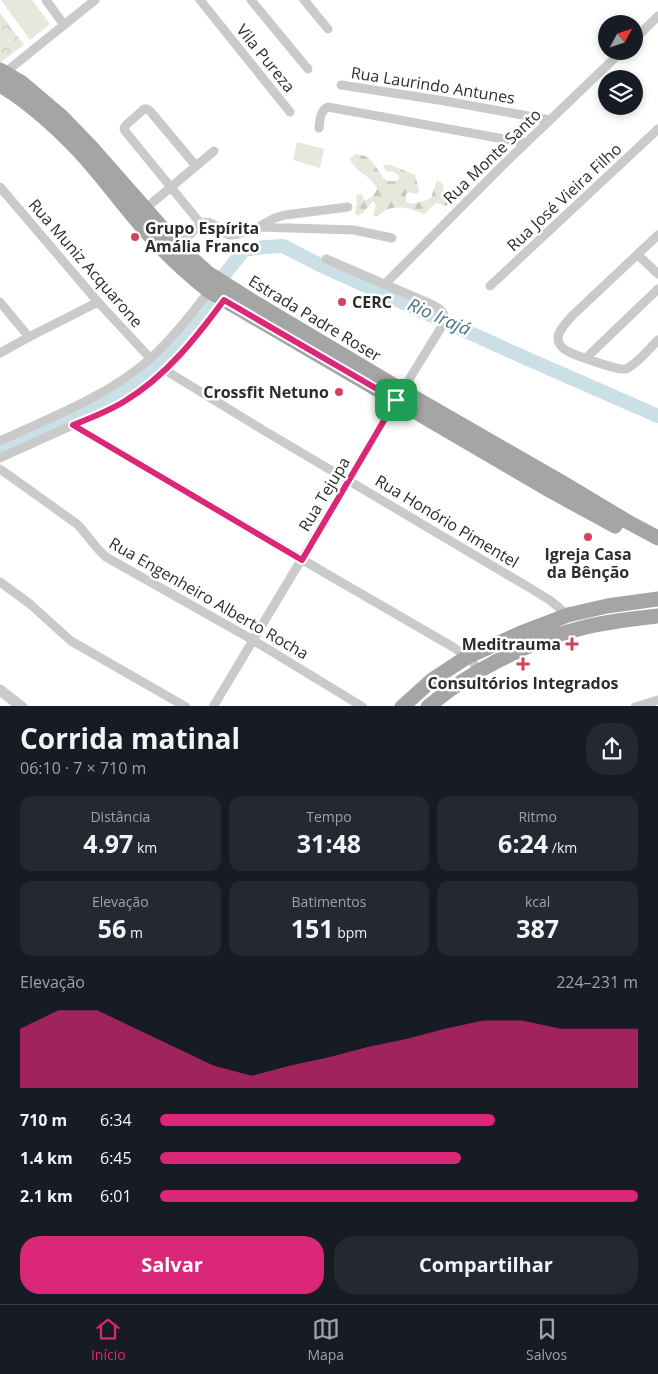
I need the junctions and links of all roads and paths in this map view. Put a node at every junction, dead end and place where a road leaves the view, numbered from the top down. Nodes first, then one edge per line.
1 (46, 0) edge
2 (96, 0) edge
3 (200, 0) edge
4 (251, 0) edge
5 (304, 0) edge
6 (658, 16) edge
7 (64, 25) junction
8 (328, 29) dead end
9 (643, 31) edge
10 (613, 60) edge
11 (308, 69) dead end
12 (1, 76) edge
13 (341, 85) dead end
14 (290, 112) dead end
15 (550, 120) junction
16 (319, 128) dead end
17 (658, 130) edge
18 (526, 143) junction
19 (214, 151) dead end
20 (196, 166) junction
21 (0, 187) edge
22 (170, 188) junction
23 (348, 207) dead end
24 (146, 208) junction
25 (200, 224) junction
26 (258, 227) junction
27 (658, 235) edge
28 (392, 238) dead end
29 (178, 246) junction
30 (638, 254) junction
31 (326, 259) dead end
32 (658, 274) edge
33 (385, 284) junction
34 (490, 286) dead end
35 (658, 289) edge
36 (209, 291) junction
37 (224, 300) junction
38 (0, 302) edge
39 (98, 302) junction
40 (29, 337) junction
41 (658, 340) edge
42 (0, 353) edge
43 (150, 358) junction
44 (586, 358) junction
45 (165, 370) junction
46 (399, 395) junction
47 (73, 425) junction
48 (0, 441) edge
49 (0, 458) edge
50 (0, 469) edge
51 (350, 480) junction
52 (658, 538) edge
53 (658, 549) edge
54 (302, 560) junction
55 (0, 582) edge
56 (658, 599) edge
57 (568, 614) junction
58 (658, 616) edge
59 (579, 628) junction
60 (253, 640) junction
61 (467, 657) junction
62 (479, 672) junction
63 (0, 690) edge
64 (658, 700) edge
65 (22, 706) edge
66 (186, 706) edge
67 (214, 706) edge
68 (363, 706) edge
69 (402, 706) edge
70 (428, 706) edge
71 (635, 706) edge

1 - 7 street
2 - 7 street
3 - 14 street, Vila Pureza
4 - 11 street, Vila Pureza
5 - 8 street
6 - 9 street
7 - 12 street
10 - 15 street, Rua Monte Santo
12 - 24 main road, Estrada Padre Roser
12 - 36 main road, Estrada Padre Roser
13 - 15 street, Rua Laurindo Antunes
15 - 18 street, Rua Monte Santo
16 - 18 street
17 - 34 street, Rua José Vieira Filho
18 - 33 street, Rua Monte Santo
19 - 20 street
20 - 22 street
20 - 22 street
21 - 39 street, Rua Muniz Acquarone
22 - 24 street
22 - 25 street
23 - 26 street
24 - 29 main road, Estrada Padre Roser
25 - 26 street
25 - 29 street
26 - 28 street
27 - 30 street
29 - 46 main road, Estrada Padre Roser
30 - 32 street
30 - 44 street
31 - 33 street, Rua Tejupa
33 - 46 street, Rua Tejupa
35 - 44 street
36 - 37 main road, Estrada Padre Roser
36 - 43 street
37 - 45 street
37 - 46 main road, Estrada Padre Roser
38 - 40 street
39 - 40 street
39 - 43 street, Rua Muniz Acquarone
40 - 42 street
41 - 44 street
43 - 48 street
45 - 47 street
45 - 51 street, Rua Honório Pimentel
46 - 51 street, Rua Tejupa
46 - 52 main road, Estrada Padre Roser
46 - 53 main road, Estrada Padre Roser
47 - 49 street
47 - 54 street
50 - 60 street, Rua Engenheiro Alberto Rocha
51 - 54 street, Rua Tejupa
51 - 57 street, Rua Honório Pimentel
54 - 60 street, Rua Tejupa
54 - 61 street
55 - 66 street
56 - 57 main road
57 - 59 street, Rua Honório Pimentel
57 - 61 main road
58 - 59 main road
59 - 62 main road
60 - 67 street, Rua Tejupa
60 - 68 street, Rua Engenheiro Alberto Rocha
61 - 62 street
61 - 69 main road
62 - 70 main road
63 - 65 street
64 - 71 street

